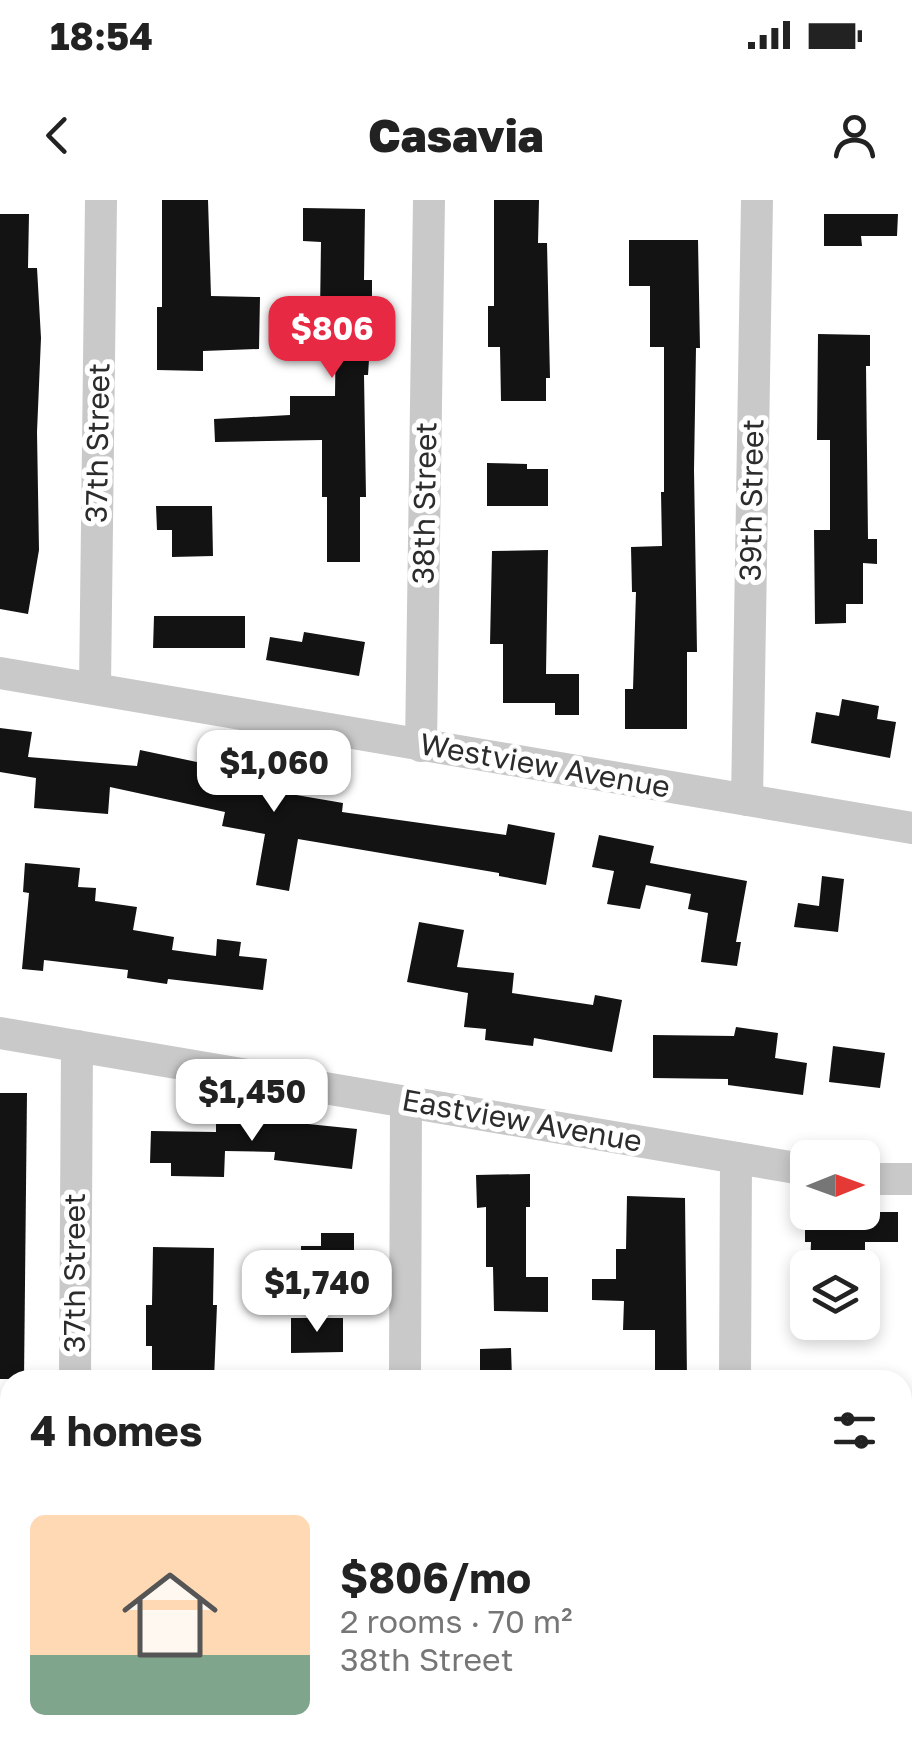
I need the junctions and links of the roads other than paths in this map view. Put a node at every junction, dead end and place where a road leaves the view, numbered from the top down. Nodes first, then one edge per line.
1 (101, 200) edge
2 (429, 200) edge
3 (757, 200) edge
4 (0, 672) edge
5 (95, 687) junction
6 (421, 746) junction
7 (748, 800) junction
8 (912, 828) edge
9 (0, 1033) edge
10 (77, 1046) junction
11 (406, 1102) junction
12 (736, 1158) junction
13 (790, 1167) edge
14 (880, 1179) edge
15 (912, 1180) edge
16 (75, 1370) edge
17 (405, 1370) edge
18 (735, 1370) edge

1 - 5 street, 37th Street
2 - 6 street, 38th Street
3 - 7 street, 39th Street
4 - 5 street, Westview Avenue
5 - 6 street, Westview Avenue
6 - 7 street, Westview Avenue
7 - 8 street, Westview Avenue
9 - 10 street, Eastview Avenue
10 - 11 street, Eastview Avenue
10 - 16 street, 37th Street
11 - 12 street, Eastview Avenue
11 - 17 street
12 - 13 street, Eastview Avenue
12 - 18 street
14 - 15 street

